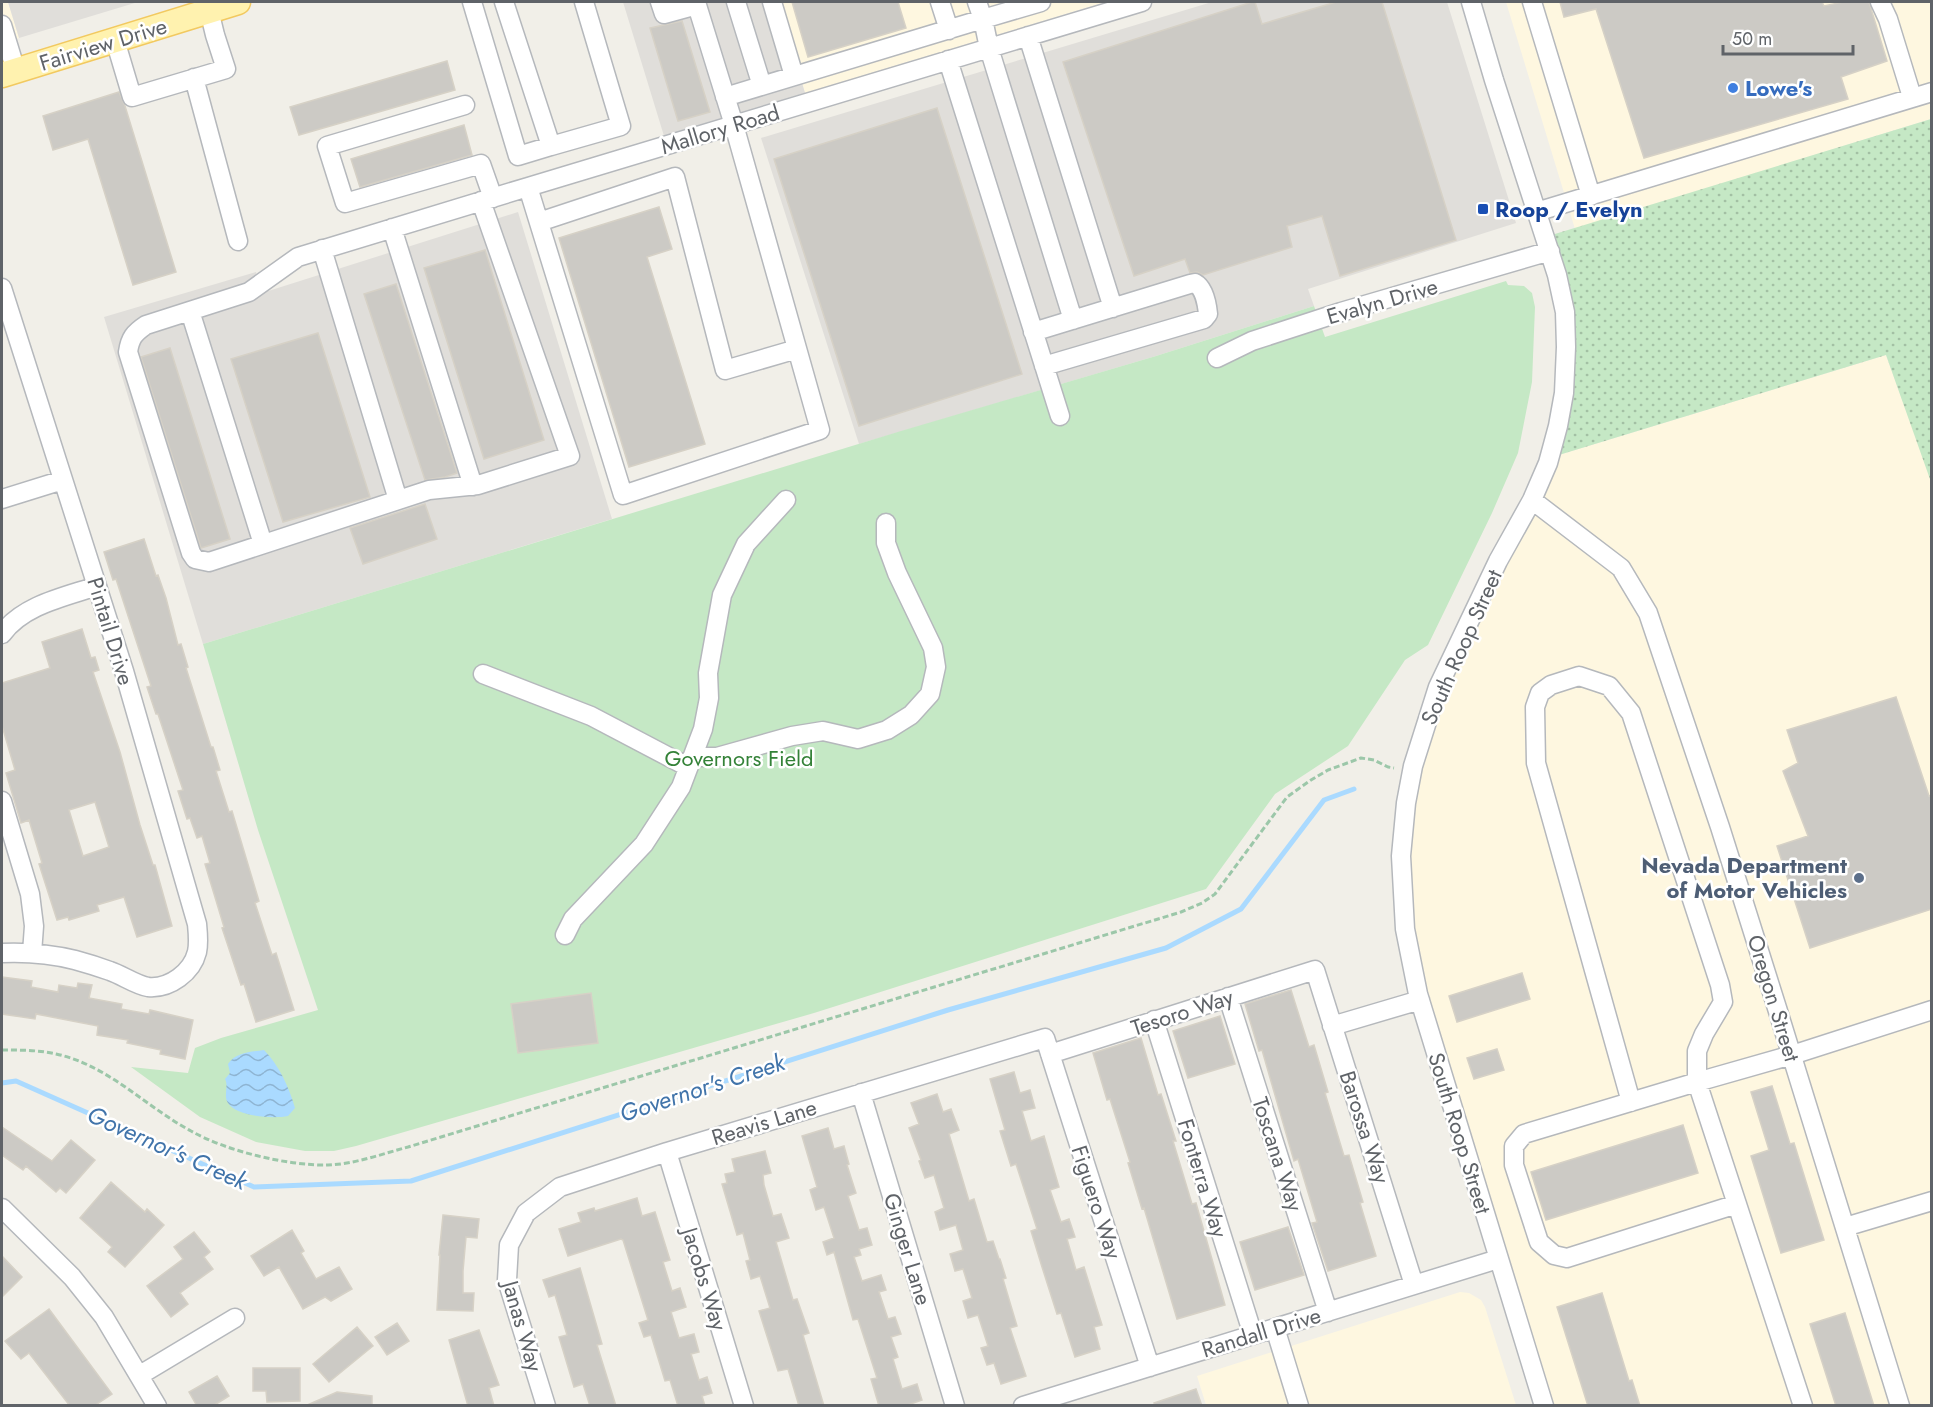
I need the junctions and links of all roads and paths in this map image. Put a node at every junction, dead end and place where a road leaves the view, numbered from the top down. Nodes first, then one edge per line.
1 (238, 2) edge
2 (472, 2) edge
3 (504, 2) edge
4 (584, 2) edge
5 (736, 2) edge
6 (772, 2) edge
7 (940, 2) edge
8 (977, 2) edge
9 (1041, 2) edge
10 (1471, 2) edge
11 (1532, 2) edge
12 (1880, 2) edge
13 (696, 3) edge
14 (1130, 3) edge
15 (209, 6) edge
16 (662, 8) edge
17 (983, 19) junction
18 (2, 25) edge
19 (949, 30) junction
20 (1028, 36) junction
21 (115, 40) junction
22 (989, 48) junction
23 (948, 60) junction
24 (9, 73) edge
25 (794, 76) junction
26 (195, 78) junction
27 (762, 86) junction
28 (1932, 92) edge
29 (726, 97) junction
30 (1912, 97) junction
31 (465, 105) dead end
32 (734, 125) junction
33 (666, 145) junction
34 (551, 146) junction
35 (675, 177) junction
36 (528, 187) junction
37 (1591, 196) junction
38 (487, 199) junction
39 (1536, 212) junction
40 (539, 222) junction
41 (392, 228) junction
42 (238, 241) dead end
43 (322, 249) junction
44 (1550, 251) junction
45 (2, 288) edge
46 (1113, 308) junction
47 (190, 312) junction
48 (1073, 320) junction
49 (1033, 332) junction
50 (10, 342) edge
51 (797, 349) junction
52 (1216, 358) dead end
53 (1044, 366) junction
54 (1060, 416) dead end
55 (63, 480) junction
56 (473, 486) junction
57 (2, 499) edge
58 (398, 500) junction
59 (786, 500) dead end
60 (1532, 500) junction
61 (886, 523) dead end
62 (263, 544) junction
63 (97, 586) junction
64 (2, 634) edge
65 (483, 674) dead end
66 (690, 762) junction
67 (1388, 767) dead end
68 (2, 801) edge
69 (565, 935) dead end
70 (2, 953) edge
71 (32, 953) junction
72 (1315, 970) joint
73 (1228, 997) junction
74 (1420, 1000) junction
75 (1932, 1010) edge
76 (1154, 1020) junction
77 (1332, 1026) junction
78 (1048, 1046) junction
79 (2, 1050) edge
80 (1792, 1055) junction
81 (1696, 1082) junction
82 (861, 1093) junction
83 (1631, 1102) junction
84 (667, 1152) junction
85 (1932, 1201) edge
86 (1737, 1204) junction
87 (2, 1208) edge
88 (1845, 1227) junction
89 (509, 1245) joint
90 (1498, 1259) junction
91 (1414, 1285) junction
92 (1328, 1311) junction
93 (235, 1318) dead end
94 (1275, 1328) junction
95 (1252, 1335) junction
96 (1150, 1366) junction
97 (140, 1375) junction
98 (157, 1406) edge
99 (546, 1406) edge
100 (744, 1406) edge
101 (955, 1406) edge
102 (1023, 1406) edge
103 (1299, 1406) edge
104 (1544, 1406) edge
105 (1803, 1406) edge
106 (1900, 1406) edge

1 - 15 main road, Fairview Drive
2 - 34 street
3 - 34 street
4 - 34 street
5 - 27 street
6 - 25 street
7 - 19 street
8 - 17 street
9 - 17 street
10 - 39 street, South Roop Street
11 - 37 street
12 - 30 street
13 - 16 street
13 - 29 street
14 - 20 street, Mallory Road
15 - 21 main road, Fairview Drive
15 - 26 street
17 - 19 street
17 - 22 street
18 - 24 street
19 - 25 street
20 - 22 street, Mallory Road
20 - 46 street
21 - 24 main road, Fairview Drive
21 - 26 street
22 - 23 street, Mallory Road
22 - 48 street
23 - 32 street, Mallory Road
23 - 49 street
25 - 27 street
26 - 42 street
27 - 29 street
28 - 30 street
29 - 32 street
30 - 37 street
31 - 38 street
32 - 33 street, Mallory Road
32 - 51 street
33 - 35 street
33 - 36 street, Mallory Road
35 - 40 street
35 - 51 street
36 - 38 street, Mallory Road
36 - 40 street
37 - 39 street
38 - 41 street, Mallory Road
38 - 56 street, Mallory Road
39 - 44 street, South Roop Street
40 - 51 street
41 - 43 street, Mallory Road
41 - 56 street
43 - 47 street, Mallory Road
43 - 58 street
44 - 52 street, Evalyn Drive
44 - 60 street, South Roop Street
45 - 50 street, Pintail Drive
46 - 48 street
46 - 53 street
47 - 62 street
47 - 62 street, Mallory Road
48 - 49 street
49 - 53 street
50 - 55 street, Pintail Drive
53 - 54 street
55 - 57 street
55 - 63 street, Pintail Drive
56 - 58 street, Mallory Road
58 - 62 street, Mallory Road
59 - 66 street
60 - 74 street, South Roop Street
60 - 80 street, Oregon Street
61 - 66 street
63 - 64 street
63 - 71 street, Pintail Drive
65 - 66 street
66 - 69 street
67 - 79 path
68 - 71 street
70 - 71 street
72 - 73 street, Tesoro Way
72 - 77 street, Barossa Way
73 - 76 street, Tesoro Way
73 - 92 street, Toscana Way
74 - 77 street
74 - 90 street, South Roop Street
75 - 80 street
76 - 78 street, Tesoro Way
76 - 95 street, Fonterra Way
77 - 91 street, Barossa Way
78 - 82 street, Reavis Lane
78 - 96 street, Figuero Way
80 - 81 street
80 - 88 street, Oregon Street
81 - 83 street
81 - 83 street
81 - 86 street
82 - 84 street, Reavis Lane
82 - 101 street, Ginger Lane
83 - 86 street
84 - 89 street, Reavis Lane
84 - 100 street, Jacobs Way
85 - 88 street
86 - 105 street
87 - 97 street
88 - 106 street, Oregon Street
89 - 99 street, Janas Way
90 - 91 street, Randall Drive
90 - 104 street, South Roop Street
91 - 92 street, Randall Drive
92 - 94 street, Randall Drive
93 - 97 street
94 - 95 street, Randall Drive
94 - 103 street
95 - 96 street, Randall Drive
96 - 102 street, Randall Drive
97 - 98 street

